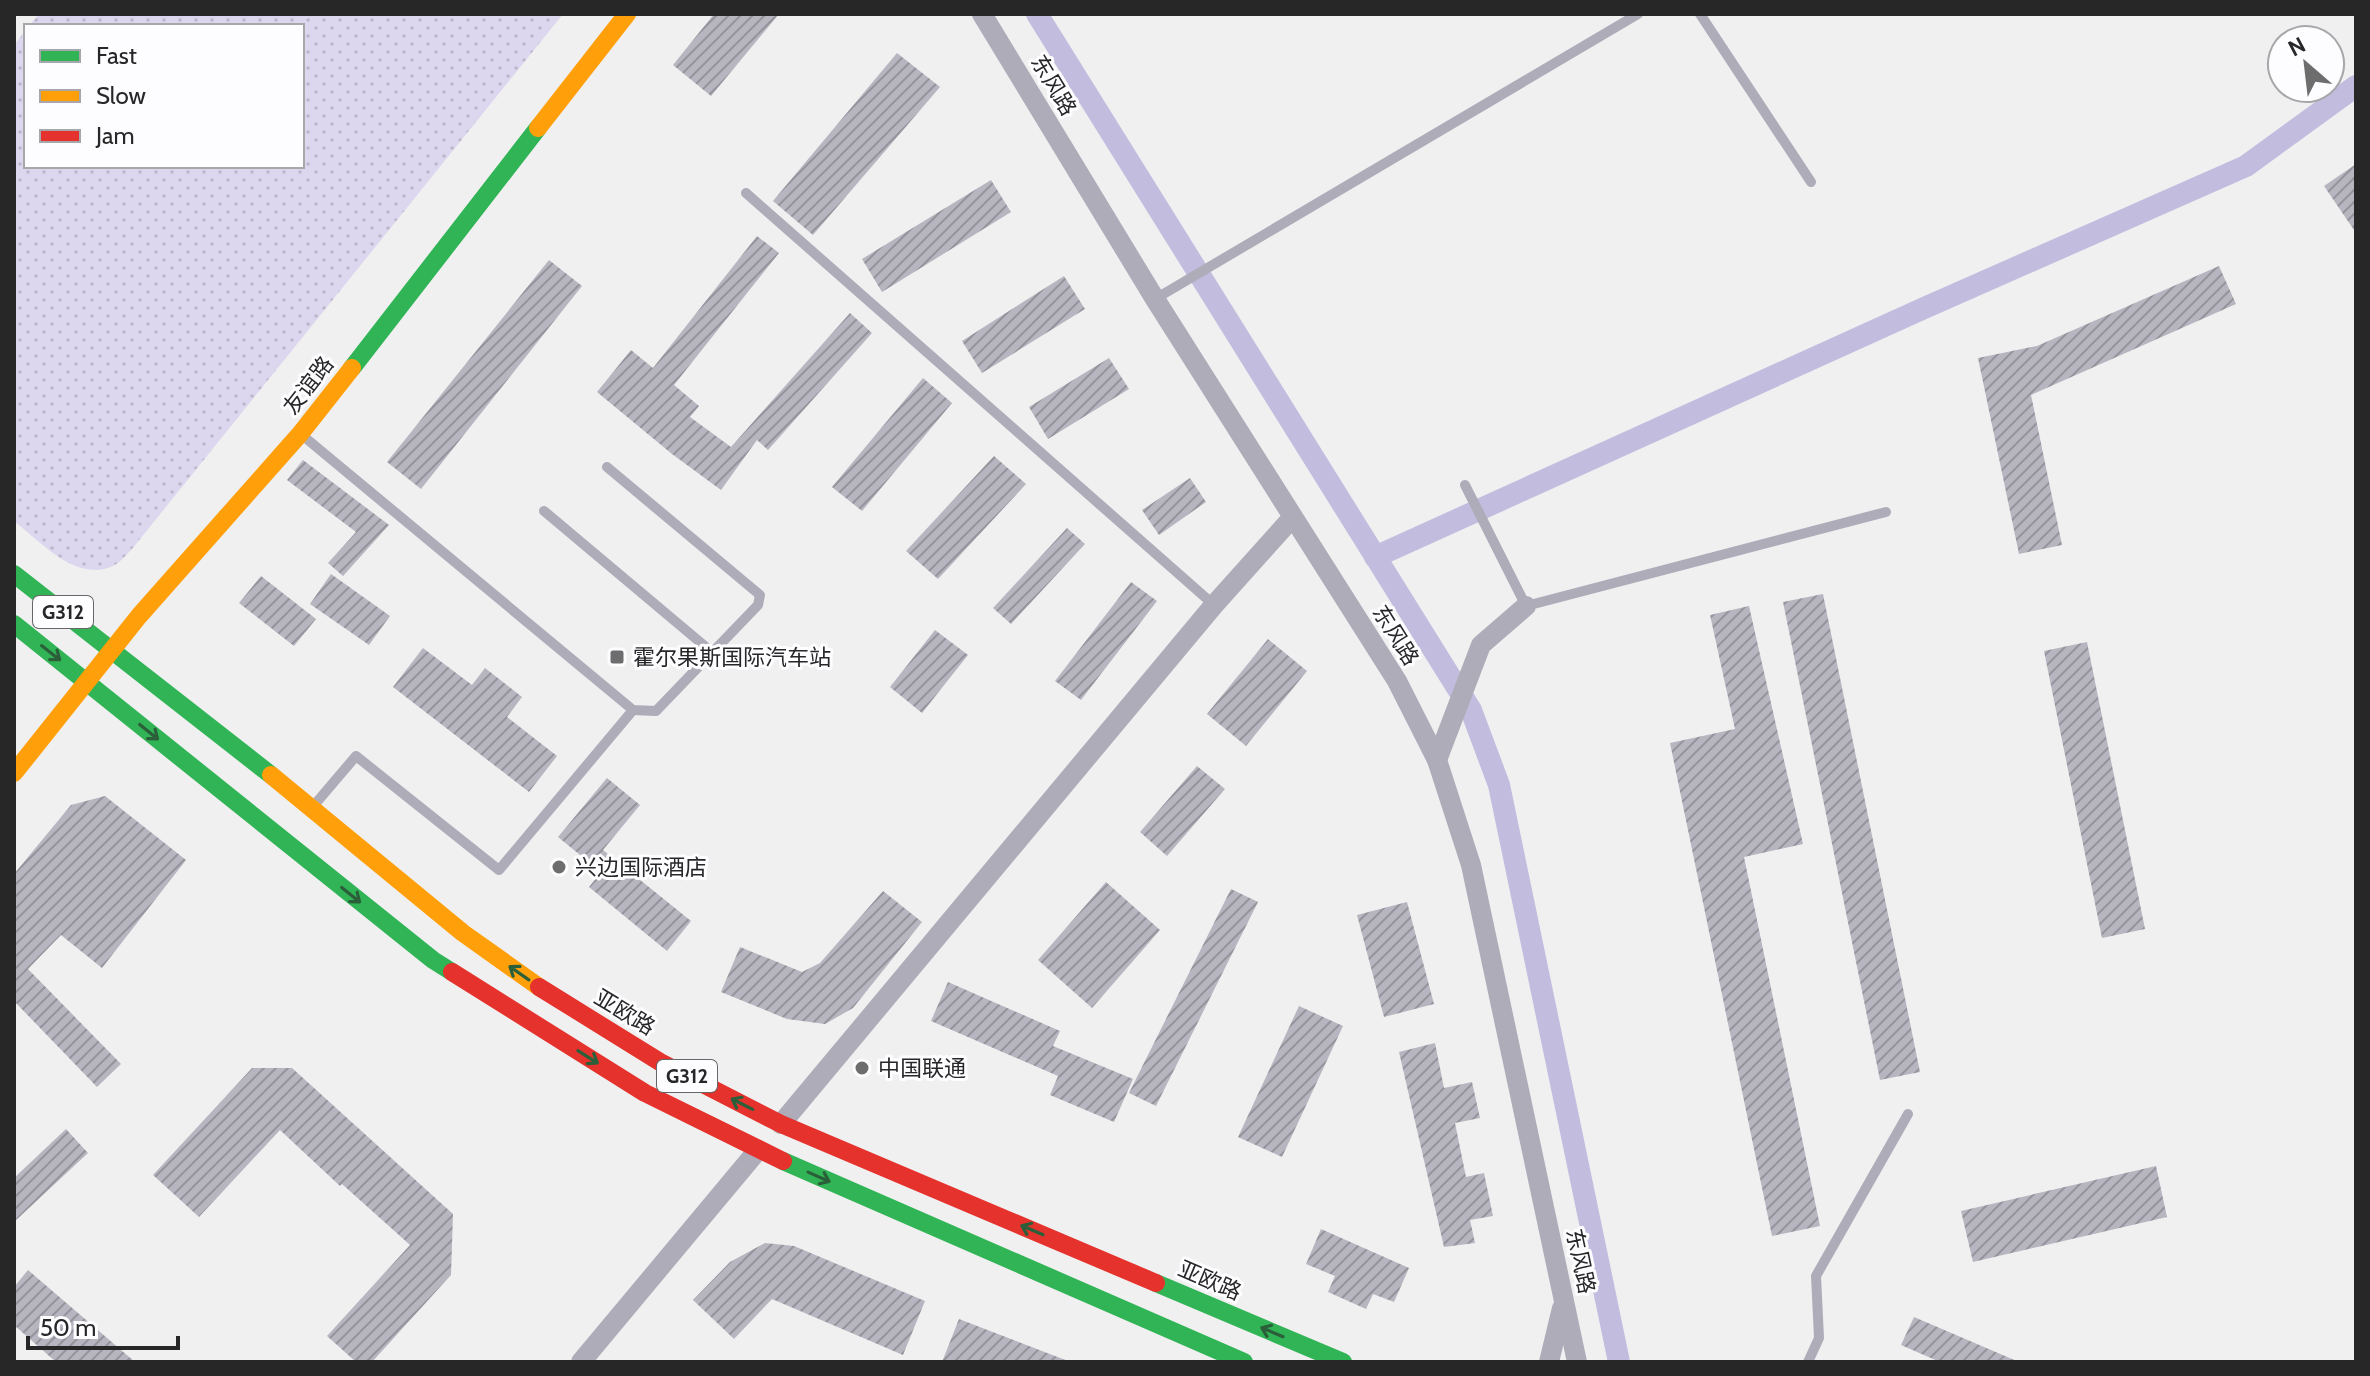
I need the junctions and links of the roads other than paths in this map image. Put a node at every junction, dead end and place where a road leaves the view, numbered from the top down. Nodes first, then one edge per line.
1 (627, 14) edge
2 (982, 14) edge
3 (1638, 14) edge
4 (1700, 14) edge
5 (1811, 182) dead end
6 (746, 193) dead end
7 (1155, 299) junction
8 (300, 434) junction
9 (607, 467) dead end
10 (1465, 485) dead end
11 (544, 511) dead end
12 (1886, 512) dead end
13 (1292, 518) junction
14 (14, 574) edge
15 (1214, 605) junction
16 (1526, 606) junction
17 (14, 624) edge
18 (113, 650) junction
19 (713, 653) junction
20 (88, 682) junction
21 (633, 710) junction
22 (1437, 760) junction
23 (14, 773) edge
24 (312, 807) junction
25 (1908, 1114) dead end
26 (781, 1124) junction
27 (758, 1150) junction
28 (1564, 1296) junction
29 (581, 1362) edge
30 (1244, 1362) edge
31 (1343, 1362) edge
32 (1549, 1362) edge
33 (1577, 1362) edge
34 (1808, 1362) edge

1 - 8 main road, 友谊路
2 - 7 street, 东风路
3 - 7 lane
4 - 5 lane
6 - 15 lane
7 - 13 street, 东风路
8 - 18 main road, 友谊路
8 - 21 lane
9 - 19 lane
10 - 16 lane
11 - 19 lane
12 - 16 lane
13 - 15 street
13 - 22 street, 东风路
14 - 18 main road, 亚欧路 / G312
15 - 26 street
16 - 22 street
17 -> 20 main road, G312
18 - 20 main road, 友谊路
18 - 24 main road, 亚欧路 / G312
19 - 21 lane
20 - 23 main road, 友谊路
20 -> 27 main road, G312
21 - 24 lane
22 - 28 street, 东风路
26 -> 24 main road, 亚欧路 / G312
25 - 34 lane
31 -> 26 main road, 亚欧路 / G312
27 - 29 street
27 -> 30 main road, G312
28 - 32 street
28 - 33 street, 东风路

